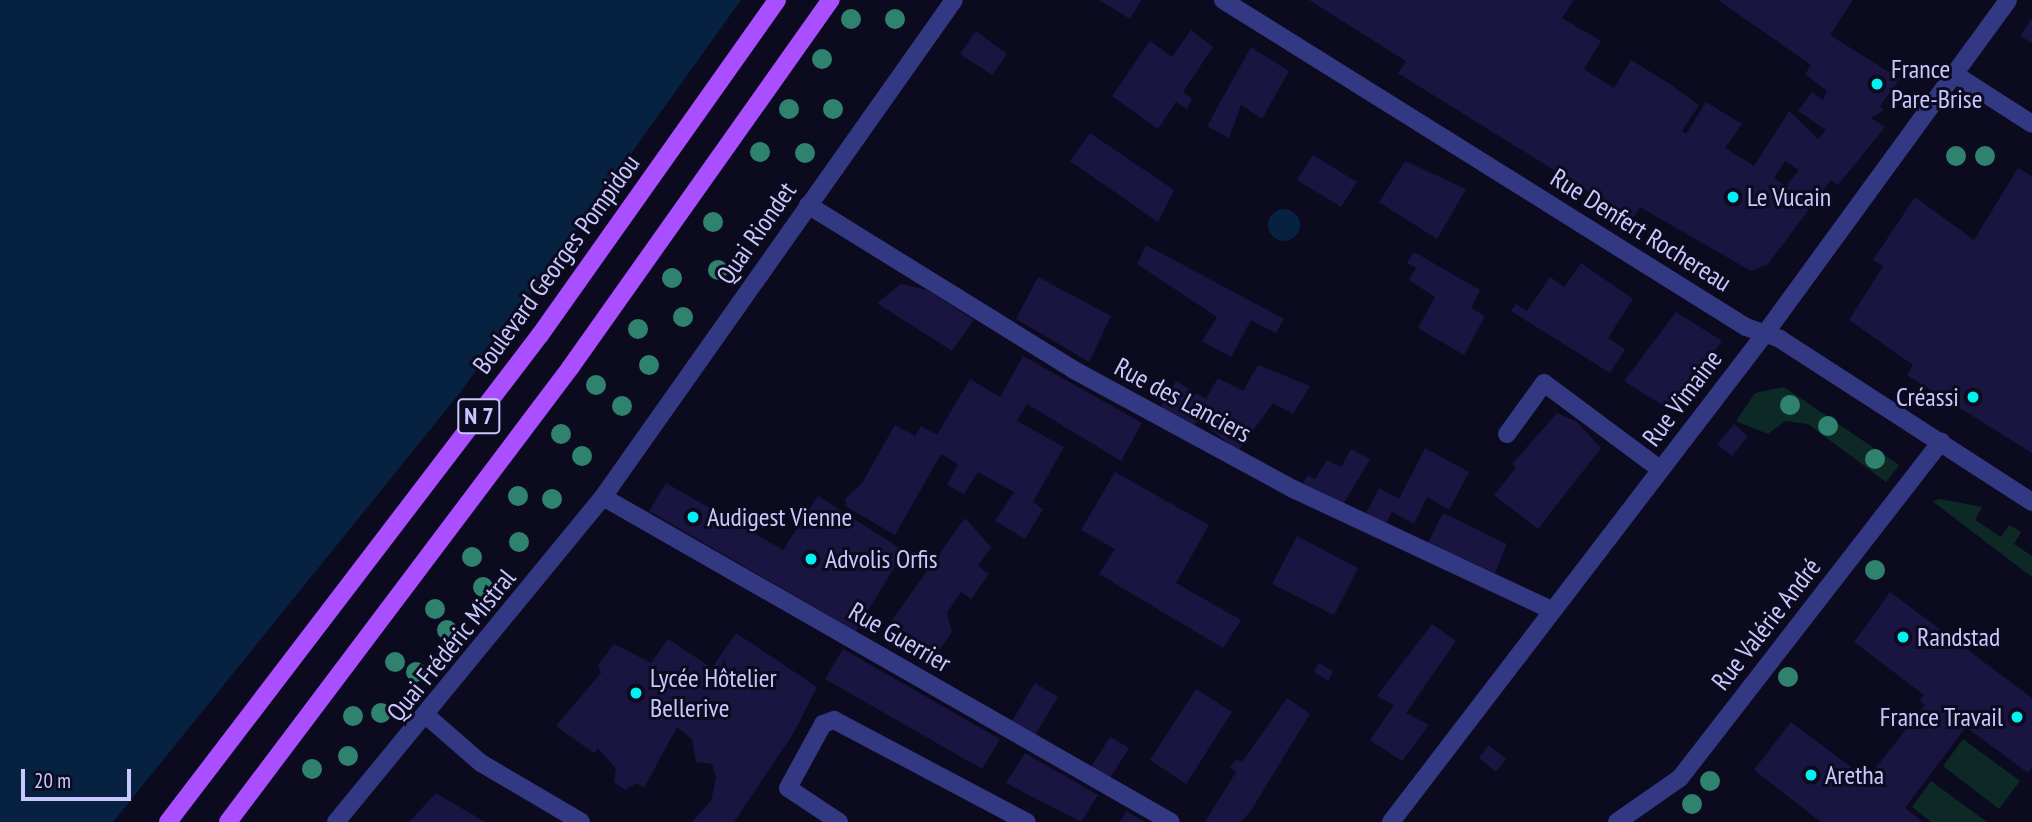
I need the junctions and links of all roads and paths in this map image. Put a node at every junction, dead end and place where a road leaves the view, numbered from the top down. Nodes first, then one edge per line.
1 (777, 0) edge
2 (831, 0) edge
3 (954, 0) edge
4 (1223, 0) edge
5 (2008, 0) edge
6 (1956, 75) junction
7 (2032, 124) edge
8 (808, 205) junction
9 (1764, 335) junction
10 (1507, 434) dead end
11 (1941, 441) junction
12 (1660, 469) junction
13 (603, 498) junction
14 (2032, 502) edge
15 (1552, 610) junction
16 (428, 717) junction
17 (167, 822) edge
18 (228, 822) edge
19 (336, 822) edge
20 (581, 822) edge
21 (838, 822) edge
22 (1027, 822) edge
23 (1171, 822) edge
24 (1391, 822) edge
25 (1617, 822) edge

1 - 17 main road, Boulevard Georges Pompidou / N 7
2 - 18 main road, N 7
3 - 8 street, Quai Riondet
4 - 9 street, Rue Denfert Rochereau
5 - 6 street, Rue Vimaine
6 - 7 street
6 - 9 street, Rue Vimaine
8 - 13 street, Quai Riondet
8 - 15 street, Rue des Lanciers
9 - 11 street, Rue Denfert Rochereau
9 - 12 street, Rue Vimaine
10 - 12 street
11 - 14 street, Rue Denfert Rochereau
11 - 25 street, Rue Valérie André
12 - 15 street, Rue Vimaine
13 - 16 street, Quai Frédéric Mistral
13 - 23 street, Rue Guerrier
15 - 24 street, Rue Vimaine
16 - 19 street, Quai Frédéric Mistral
16 - 20 street
21 - 22 street

